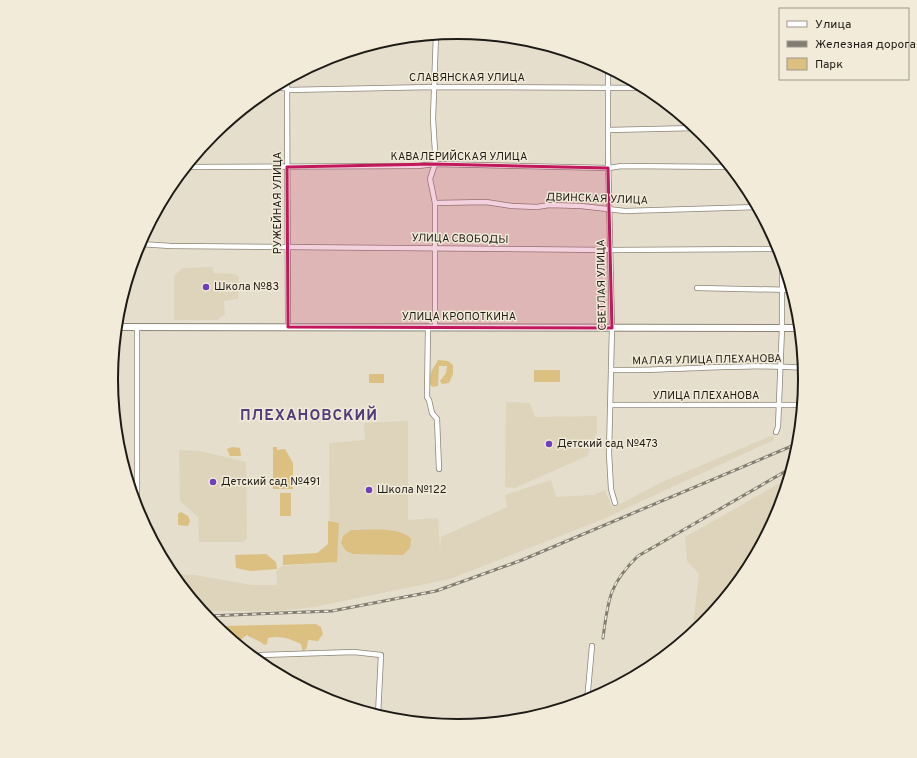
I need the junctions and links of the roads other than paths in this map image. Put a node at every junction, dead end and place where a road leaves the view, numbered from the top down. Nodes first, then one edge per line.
1 (436, 40) edge
2 (608, 74) edge
3 (434, 87) junction
4 (608, 88) junction
5 (633, 88) edge
6 (283, 89) edge
7 (287, 89) junction
8 (688, 128) edge
9 (608, 130) junction
10 (435, 164) junction
11 (193, 167) edge
12 (287, 167) junction
13 (724, 167) edge
14 (608, 168) junction
15 (435, 203) junction
16 (752, 207) edge
17 (610, 210) junction
18 (146, 244) edge
19 (287, 247) junction
20 (436, 248) junction
21 (773, 249) edge
22 (610, 250) junction
23 (782, 276) edge
24 (697, 288) dead end
25 (782, 290) junction
26 (787, 290) edge
27 (122, 327) edge
28 (137, 327) junction
29 (288, 327) junction
30 (428, 327) junction
31 (435, 327) junction
32 (612, 328) junction
33 (782, 328) junction
34 (795, 328) edge
35 (780, 368) junction
36 (798, 368) edge
37 (611, 370) junction
38 (610, 405) junction
39 (778, 405) junction
40 (798, 405) edge
41 (776, 432) dead end
42 (439, 469) dead end
43 (136, 485) edge
44 (615, 503) dead end
45 (592, 646) dead end
46 (261, 655) edge
47 (588, 694) edge
48 (378, 709) edge

1 - 3 street
2 - 4 street, СВЕТЛАЯ УЛИЦА
3 - 4 street, СЛАВЯНСКАЯ УЛИЦА
3 - 7 street, СЛАВЯНСКАЯ УЛИЦА
3 - 10 street
4 - 5 street, СЛАВЯНСКАЯ УЛИЦА
4 - 9 street, СВЕТЛАЯ УЛИЦА
6 - 7 street, СЛАВЯНСКАЯ УЛИЦА
7 - 12 street, РУЖЕЙНАЯ УЛИЦА
8 - 9 street
9 - 14 street, СВЕТЛАЯ УЛИЦА
10 - 12 street, КАВАЛЕРИЙСКАЯ УЛИЦА
10 - 14 street, КАВАЛЕРИЙСКАЯ УЛИЦА
10 - 15 street
11 - 12 street, КАВАЛЕРИЙСКАЯ УЛИЦА
12 - 19 street, РУЖЕЙНАЯ УЛИЦА
13 - 14 street, КАВАЛЕРИЙСКАЯ УЛИЦА
14 - 17 street, СВЕТЛАЯ УЛИЦА
15 - 17 street, ДВИНСКАЯ УЛИЦА
15 - 20 street
16 - 17 street, ДВИНСКАЯ УЛИЦА
17 - 22 street, СВЕТЛАЯ УЛИЦА
18 - 19 street, УЛИЦА СВОБОДЫ
19 - 20 street, УЛИЦА СВОБОДЫ
19 - 29 street, РУЖЕЙНАЯ УЛИЦА
20 - 22 street, УЛИЦА СВОБОДЫ
20 - 31 street
21 - 22 street, УЛИЦА СВОБОДЫ
22 - 32 street, СВЕТЛАЯ УЛИЦА
23 - 25 street
24 - 25 street
25 - 26 street
25 - 33 street
27 - 28 main road, УЛИЦА КРОПОТКИНА
28 - 29 main road, УЛИЦА КРОПОТКИНА
28 - 43 street
29 - 30 main road, УЛИЦА КРОПОТКИНА
30 - 31 main road, УЛИЦА КРОПОТКИНА
30 - 42 street
31 - 32 main road, УЛИЦА КРОПОТКИНА
32 - 33 main road, УЛИЦА КРОПОТКИНА
32 - 37 street, СВЕТЛАЯ УЛИЦА
33 - 34 main road, УЛИЦА КРОПОТКИНА
33 - 35 street
35 - 36 street, МАЛАЯ УЛИЦА ПЛЕХАНОВА
35 - 37 street, МАЛАЯ УЛИЦА ПЛЕХАНОВА
35 - 39 street
37 - 38 street, СВЕТЛАЯ УЛИЦА
38 - 39 street, УЛИЦА ПЛЕХАНОВА
38 - 44 street, СВЕТЛАЯ УЛИЦА
39 - 40 street, УЛИЦА ПЛЕХАНОВА
39 - 41 street
45 - 47 street
46 - 48 street

